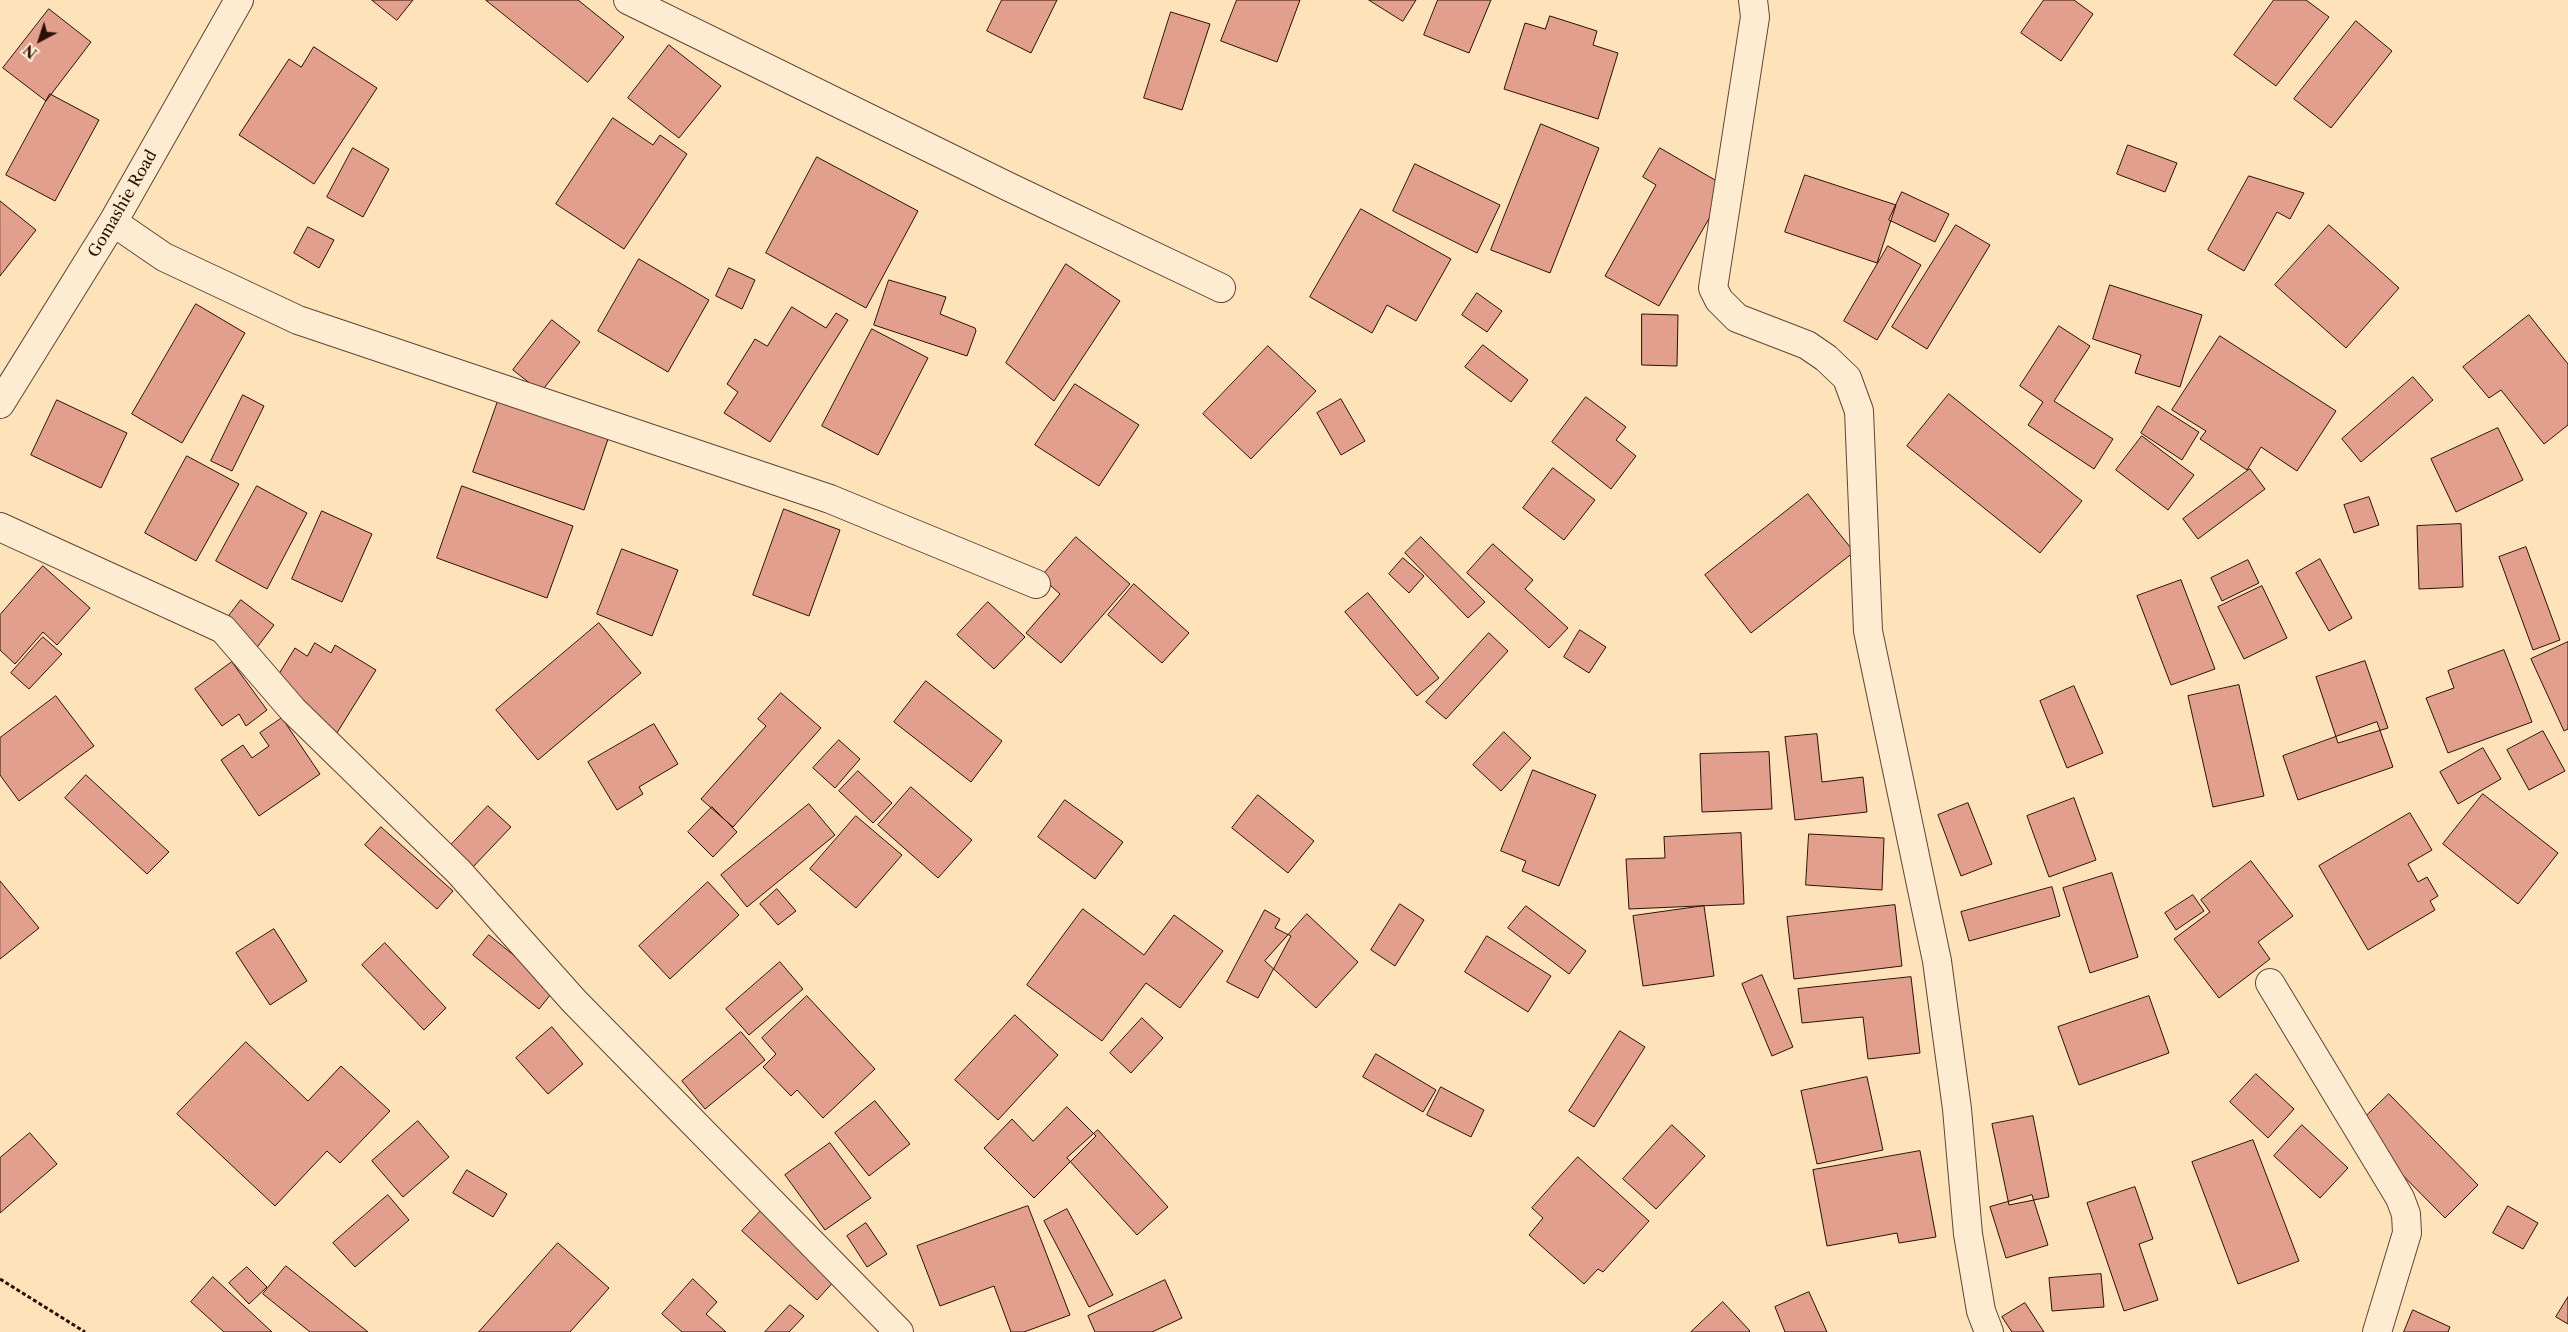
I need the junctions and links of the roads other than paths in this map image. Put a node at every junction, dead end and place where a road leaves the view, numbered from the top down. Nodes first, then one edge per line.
1 (239, 0) edge
2 (628, 0) edge
3 (1753, 0) edge
4 (113, 222) junction
5 (1221, 288) dead end
6 (0, 404) edge
7 (0, 527) edge
8 (1036, 584) dead end
9 (2270, 983) dead end
10 (899, 1332) edge
11 (1989, 1332) edge
12 (2377, 1332) edge

1 - 4 street, Gomashie Road
2 - 5 street
3 - 11 street
4 - 6 street, Gomashie Road
4 - 8 street
7 - 10 street
9 - 12 street

